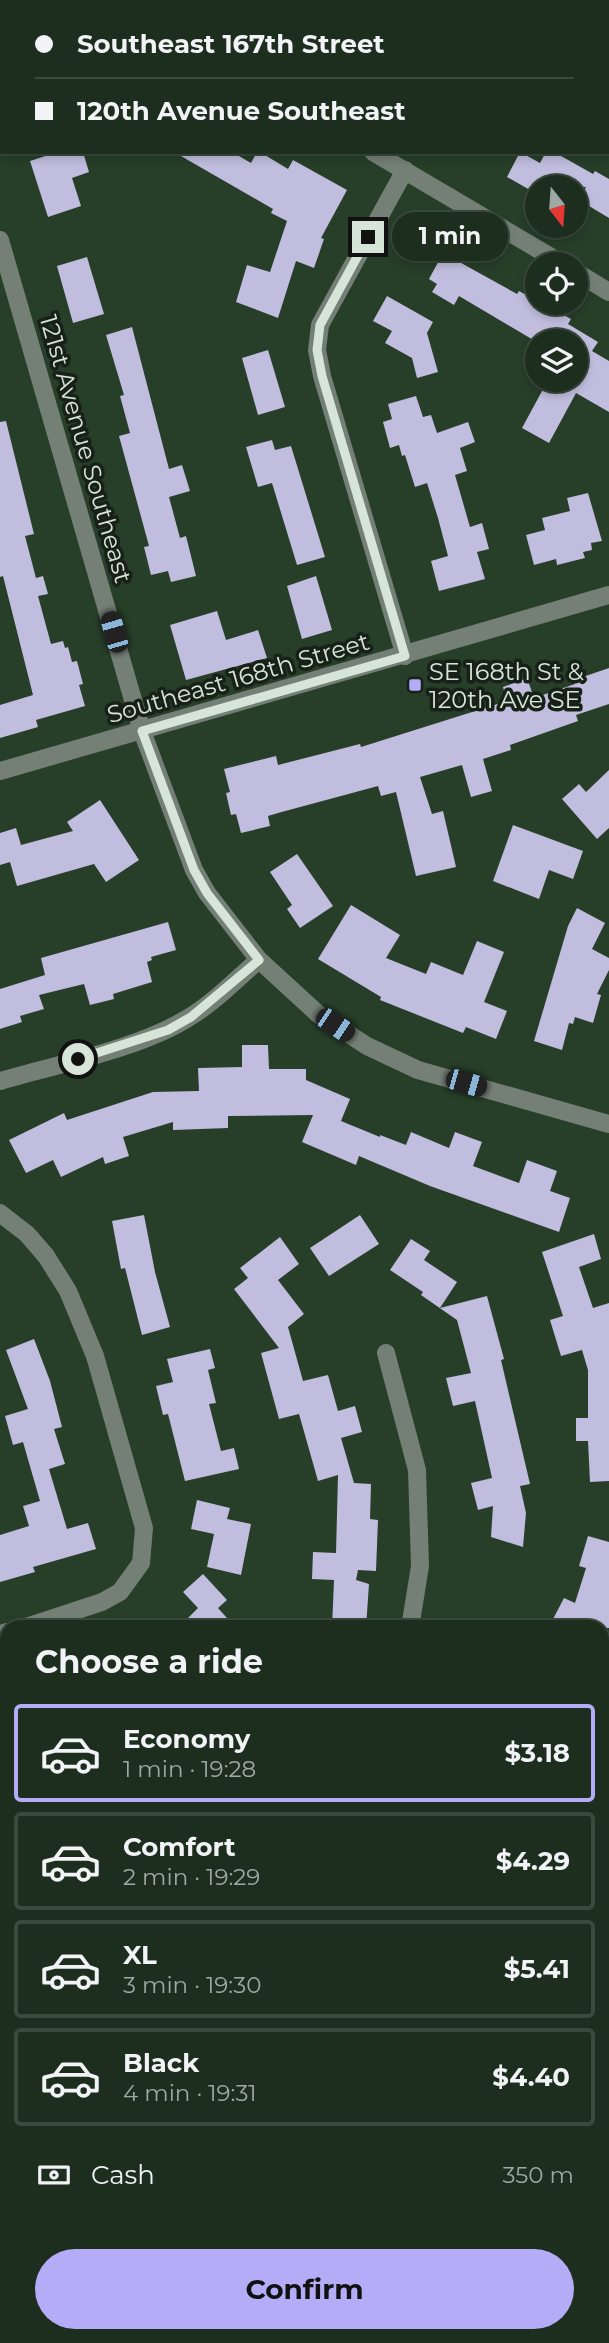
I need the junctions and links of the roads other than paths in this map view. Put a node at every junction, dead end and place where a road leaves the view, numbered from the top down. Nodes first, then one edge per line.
1 (377, 154) edge
2 (405, 170) junction
3 (0, 240) edge
4 (543, 252) edge
5 (588, 279) edge
6 (609, 292) edge
7 (609, 595) edge
8 (405, 656) junction
9 (142, 731) junction
10 (0, 771) edge
11 (259, 960) junction
12 (0, 1081) edge
13 (609, 1124) edge
14 (0, 1213) edge
15 (386, 1353) dead end
16 (48, 1620) edge
17 (411, 1620) edge

1 - 2 street
2 - 4 street
2 - 8 street
3 - 9 street, 121st Avenue Southeast
5 - 6 street
7 - 8 street, Southeast 168th Street
8 - 9 street, Southeast 168th Street
9 - 10 street, Southeast 168th Street
9 - 11 street, 121st Avenue Southeast
11 - 12 street
11 - 13 street, 121st Avenue Southeast
14 - 16 street
15 - 17 street

